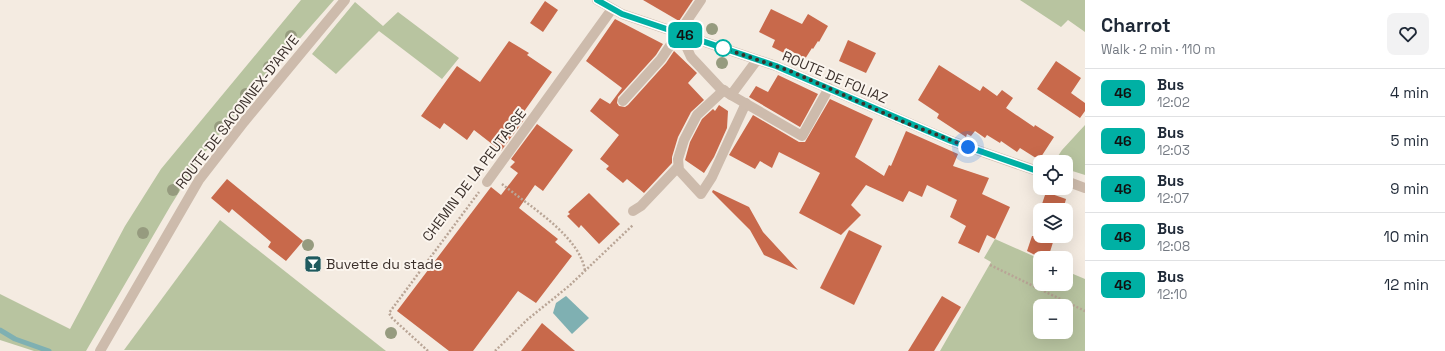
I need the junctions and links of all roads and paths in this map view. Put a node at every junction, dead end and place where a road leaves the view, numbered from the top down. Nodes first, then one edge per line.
1 (345, 0) edge
2 (597, 0) edge
3 (701, 0) edge
4 (612, 9) junction
5 (680, 33) junction
6 (757, 60) junction
7 (829, 88) junction
8 (728, 92) junction
9 (623, 101) dead end
10 (746, 103) junction
11 (678, 167) junction
12 (1033, 170) edge
13 (489, 179) junction
14 (1073, 184) edge
15 (1085, 188) edge
16 (633, 211) dead end
17 (597, 260) dead end
18 (990, 265) dead end
19 (585, 271) junction
20 (1085, 311) edge
21 (100, 351) edge
22 (428, 351) edge
23 (495, 351) edge

1 - 21 street, ROUTE DE SACONNEX-D'ARVE
2 - 4 street, ROUTE DE FOLIAZ
3 - 5 street
4 - 5 street, ROUTE DE FOLIAZ
4 - 13 street, CHEMIN DE LA PEUTASSE
5 - 6 street, ROUTE DE FOLIAZ
5 - 8 street
5 - 9 street
6 - 7 street, ROUTE DE FOLIAZ
6 - 8 street
7 - 10 street
7 - 12 street, ROUTE DE FOLIAZ
8 - 10 street
8 - 11 street
10 - 11 street
11 - 16 street
13 - 19 path
13 - 22 path, CHEMIN DE LA PEUTASSE
14 - 15 street
17 - 19 path
18 - 20 path
19 - 23 path

